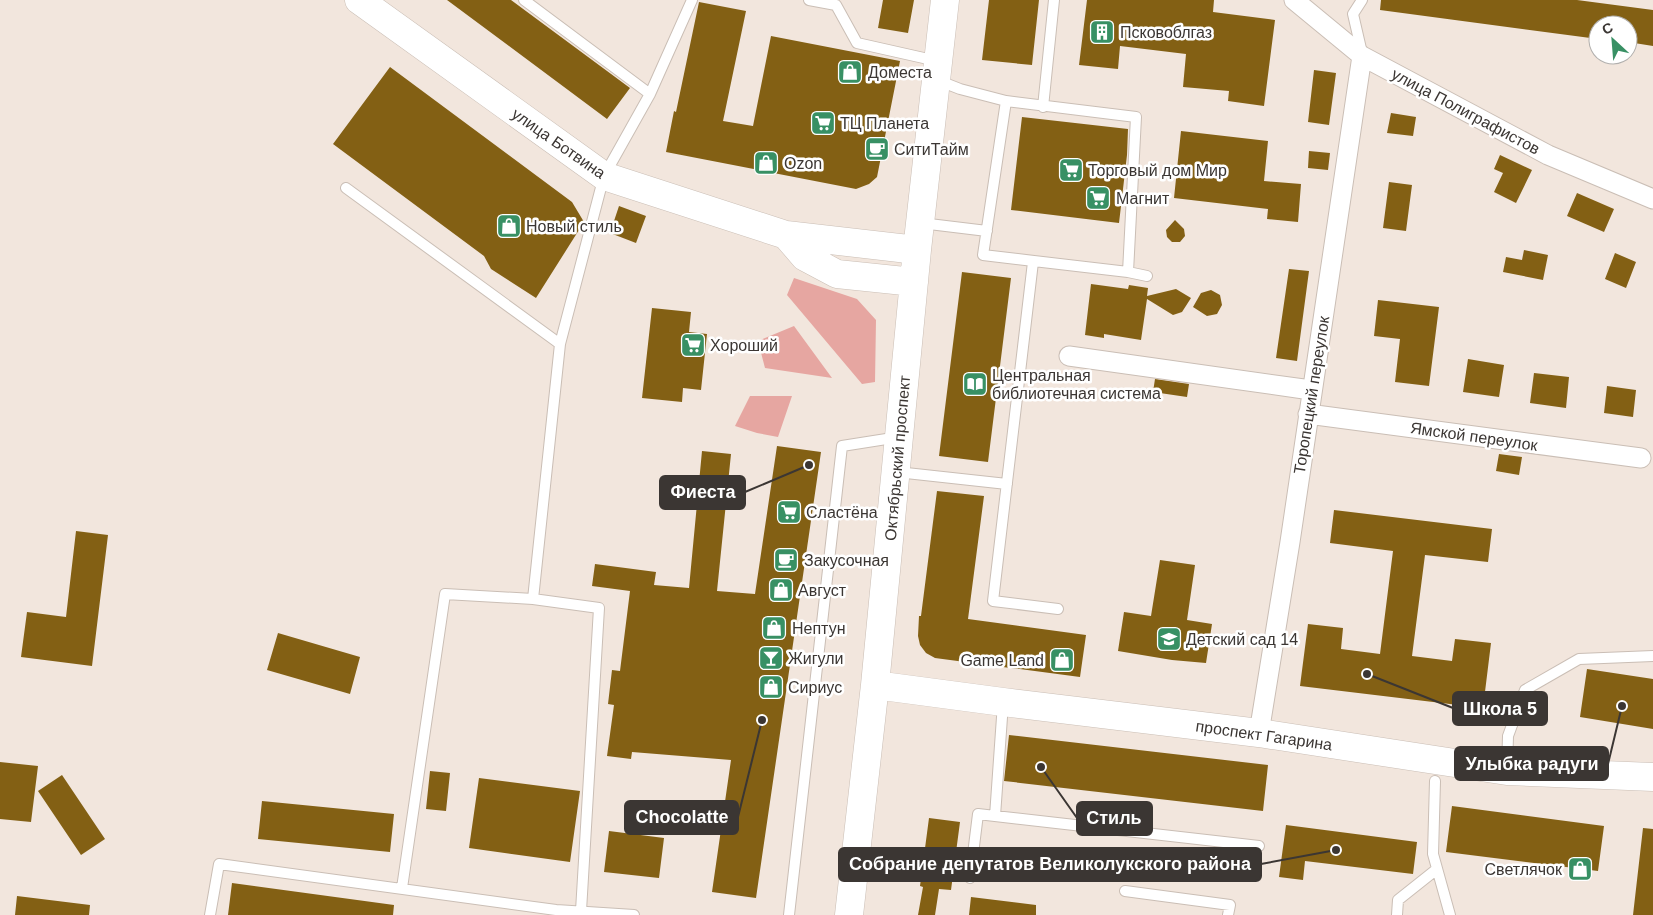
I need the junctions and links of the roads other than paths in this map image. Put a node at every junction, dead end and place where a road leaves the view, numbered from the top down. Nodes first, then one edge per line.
1 (358, 0) edge
2 (524, 0) edge
3 (692, 0) edge
4 (809, 0) edge
5 (945, 0) edge
6 (1054, 0) edge
7 (1294, 0) edge
8 (1362, 0) edge
9 (1362, 56) junction
10 (937, 71) junction
11 (650, 94) junction
12 (1006, 101) junction
13 (1043, 107) junction
14 (604, 176) junction
15 (346, 188) dead end
16 (1653, 199) edge
17 (920, 223) junction
18 (987, 231) junction
19 (786, 235) junction
20 (917, 250) junction
21 (1033, 262) junction
22 (1128, 272) junction
23 (1147, 276) dead end
24 (914, 282) junction
25 (560, 344) junction
26 (1069, 356) dead end
27 (1312, 390) junction
28 (1308, 414) junction
29 (900, 437) junction
30 (1641, 458) dead end
31 (896, 472) junction
32 (1007, 484) junction
33 (533, 599) junction
34 (1058, 609) dead end
35 (1653, 656) edge
36 (876, 685) junction
37 (1003, 702) junction
38 (1259, 733) junction
39 (1507, 771) junction
40 (1653, 777) edge
41 (1435, 781) dead end
42 (995, 816) junction
43 (1259, 846) dead end
44 (1437, 869) junction
45 (970, 878) dead end
46 (402, 888) junction
47 (1126, 891) dead end
48 (581, 911) junction
49 (210, 915) edge
50 (634, 915) edge
51 (789, 915) edge
52 (849, 915) edge
53 (1228, 915) edge
54 (1397, 915) edge
55 (1450, 915) edge

1 - 14 main road, улица Ботвина
2 - 11 lane
3 - 11 lane
4 - 10 lane
5 - 10 main road, Октябрьский проспект
6 - 13 lane
7 - 9 street, улица Полиграфистов
8 - 9 lane
9 - 16 street, улица Полиграфистов
9 - 27 street, Торопецкий переулок
10 - 12 lane
10 - 17 main road, Октябрьский проспект
11 - 14 lane
12 - 13 lane
12 - 18 lane
13 - 22 lane
14 - 19 main road, улица Ботвина
14 - 25 lane
15 - 25 lane
17 - 18 lane
17 - 20 main road, Октябрьский проспект
18 - 21 lane
19 - 20 main road, улица Ботвина
19 - 24 main road
20 - 24 main road, Октябрьский проспект
21 - 22 lane
21 - 32 lane
22 - 23 lane
24 - 29 main road, Октябрьский проспект
25 - 33 lane
26 - 27 street
27 - 28 street, Торопецкий переулок
28 - 30 street, Ямской переулок
28 - 38 street, Торопецкий переулок
29 - 31 main road, Октябрьский проспект
29 - 51 lane
31 - 32 lane
31 - 36 main road, Октябрьский проспект
32 - 34 lane
33 - 46 lane
33 - 48 lane
35 - 39 lane
36 - 37 main road, проспект Гагарина
36 - 52 main road, Октябрьский проспект
37 - 38 main road, проспект Гагарина
37 - 42 lane
38 - 39 main road, проспект Гагарина
39 - 40 main road, проспект Гагарина
41 - 44 lane
42 - 43 lane
42 - 45 lane
44 - 54 lane
44 - 55 lane
46 - 48 lane
46 - 49 lane
47 - 53 lane
48 - 50 lane

